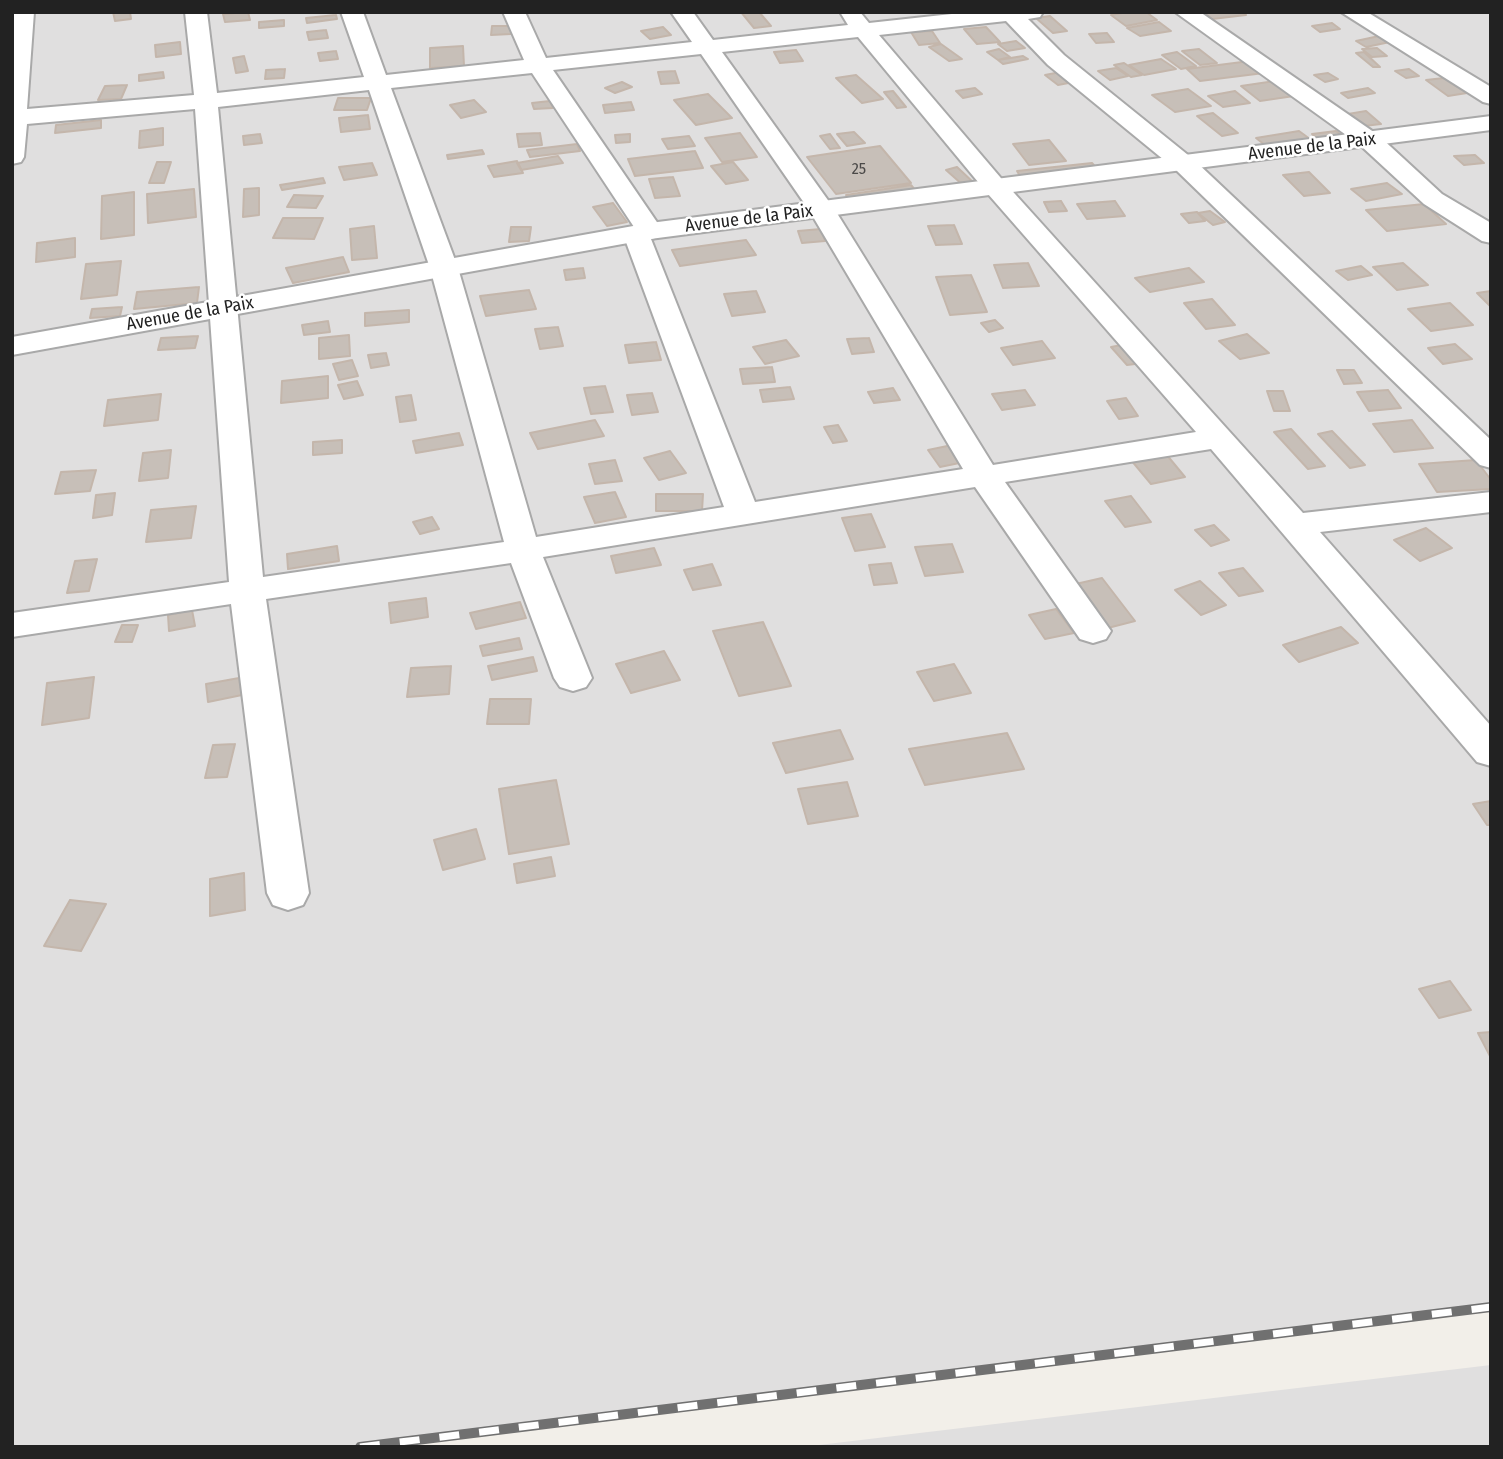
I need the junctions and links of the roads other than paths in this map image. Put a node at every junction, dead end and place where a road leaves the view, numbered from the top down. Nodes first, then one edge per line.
1 (23, 12) edge
2 (195, 12) edge
3 (352, 12) edge
4 (514, 12) edge
5 (682, 12) edge
6 (1186, 12) edge
7 (1352, 12) edge
8 (1018, 13) edge
9 (855, 22) edge
10 (707, 47) junction
11 (538, 65) junction
12 (374, 82) junction
13 (1491, 97) edge
14 (206, 101) junction
15 (14, 118) edge
16 (1491, 124) edge
17 (1369, 140) junction
18 (12, 157) edge
19 (1184, 164) junction
20 (997, 189) junction
21 (822, 210) junction
22 (643, 232) junction
23 (1491, 235) edge
24 (444, 268) junction
25 (222, 309) junction
26 (12, 346) edge
27 (1219, 438) junction
28 (1491, 458) edge
29 (983, 475) junction
30 (1491, 502) edge
31 (743, 514) junction
32 (1295, 524) junction
33 (523, 550) junction
34 (247, 589) junction
35 (12, 625) edge
36 (1093, 631) dead end
37 (573, 678) dead end
38 (1491, 752) edge
39 (288, 893) dead end

1 - 15 street
2 - 14 street
3 - 12 street
4 - 11 street
5 - 10 street
6 - 17 street
7 - 13 street
8 - 9 street
8 - 19 street
9 - 10 street
9 - 20 street
10 - 11 street
10 - 21 street
11 - 12 street
11 - 22 street
12 - 14 street
12 - 24 street
14 - 15 street
14 - 25 street
15 - 18 street
16 - 17 street, Avenue de la Paix
17 - 19 street, Avenue de la Paix
17 - 23 street
19 - 20 street, Avenue de la Paix
19 - 28 street
20 - 21 street, Avenue de la Paix
20 - 27 street
21 - 22 street, Avenue de la Paix
21 - 29 street
22 - 24 street, Avenue de la Paix
22 - 31 street
24 - 25 street, Avenue de la Paix
24 - 33 street
25 - 26 street, Avenue de la Paix
25 - 34 street
27 - 29 street
27 - 32 street
29 - 31 street
29 - 36 street
30 - 32 street
31 - 33 street
32 - 38 street
33 - 34 street
33 - 37 street
34 - 35 street
34 - 39 street

